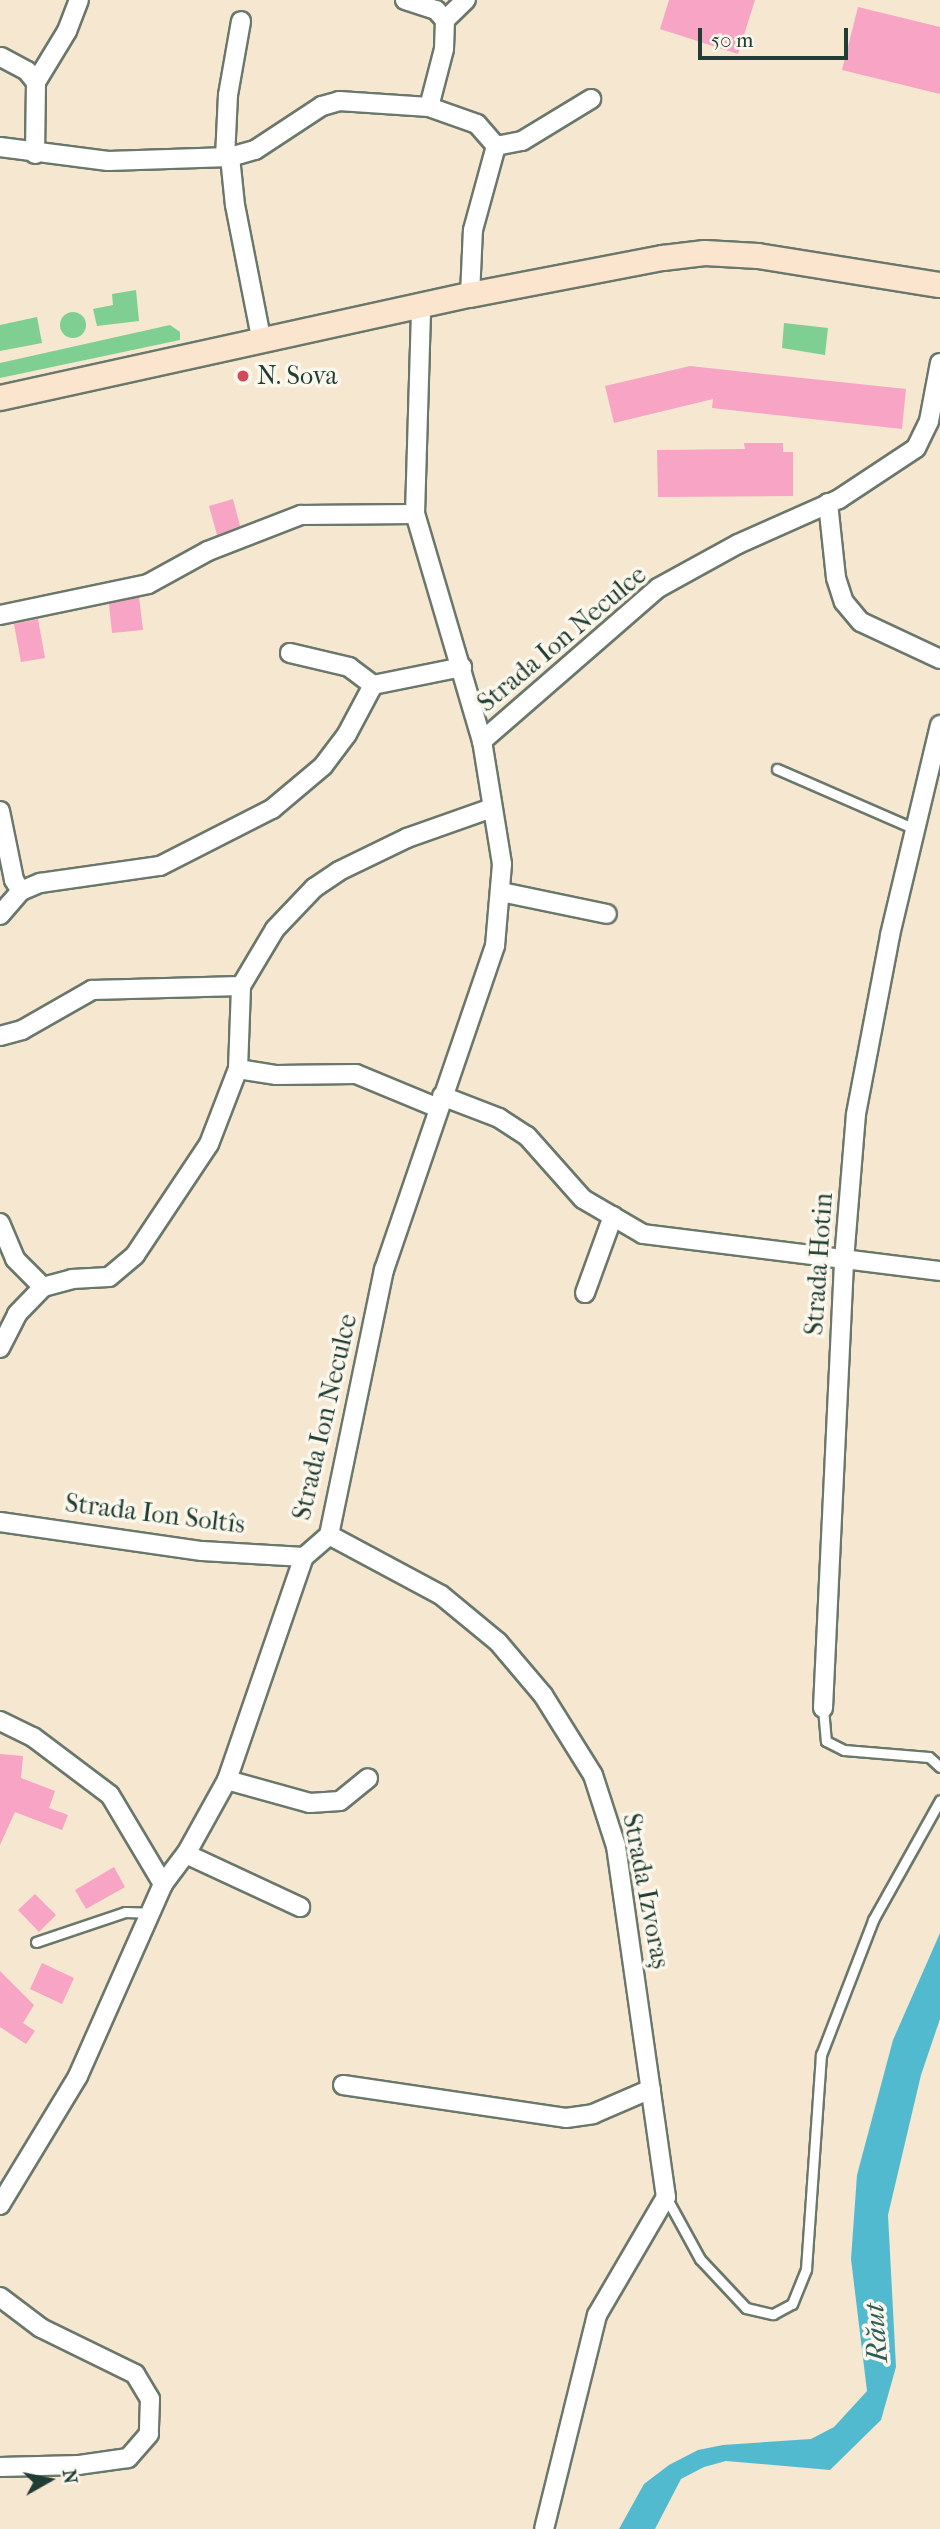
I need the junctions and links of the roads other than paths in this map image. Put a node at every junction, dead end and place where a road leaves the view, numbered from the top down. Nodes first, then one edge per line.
1 (79, 0) edge
2 (405, 0) edge
3 (466, 0) edge
4 (445, 20) junction
5 (241, 21) dead end
6 (2, 57) edge
7 (36, 82) junction
8 (591, 99) dead end
9 (429, 107) junction
10 (496, 146) junction
11 (0, 147) edge
12 (35, 154) junction
13 (228, 157) junction
14 (940, 285) edge
15 (470, 295) junction
16 (421, 308) junction
17 (262, 342) junction
18 (940, 362) edge
19 (0, 398) edge
20 (828, 503) junction
21 (415, 514) junction
22 (0, 615) edge
23 (290, 653) dead end
24 (940, 659) edge
25 (462, 667) junction
26 (373, 685) junction
27 (940, 724) edge
28 (482, 741) junction
29 (777, 769) dead end
30 (492, 808) junction
31 (0, 811) edge
32 (915, 829) junction
33 (21, 891) junction
34 (501, 892) junction
35 (607, 914) dead end
36 (0, 915) edge
37 (241, 986) junction
38 (0, 1036) edge
39 (238, 1069) junction
40 (440, 1102) junction
41 (612, 1216) junction
42 (0, 1223) edge
43 (844, 1260) junction
44 (940, 1271) edge
45 (43, 1287) junction
46 (585, 1293) dead end
47 (0, 1348) edge
48 (0, 1522) edge
49 (329, 1535) junction
50 (304, 1557) junction
51 (823, 1708) joint
52 (0, 1721) edge
53 (940, 1767) edge
54 (368, 1778) dead end
55 (227, 1780) junction
56 (940, 1800) edge
57 (186, 1854) junction
58 (163, 1884) junction
59 (300, 1908) dead end
60 (149, 1913) junction
61 (36, 1942) dead end
62 (343, 2085) dead end
63 (652, 2090) junction
64 (666, 2197) junction
65 (0, 2205) edge
66 (0, 2297) edge
67 (0, 2466) edge
68 (544, 2529) edge

1 - 7 street
2 - 4 street
3 - 4 street
4 - 9 street
5 - 13 street
6 - 7 street
7 - 12 street
8 - 10 street
9 - 10 street
9 - 13 street
10 - 15 street
11 - 12 street
12 - 13 street
13 - 17 street
14 - 15 main road
15 - 16 main road
16 - 17 main road
16 - 21 street
17 - 19 main road
18 - 20 street, Strada Ion Neculce
20 - 24 street
20 - 28 street, Strada Ion Neculce
21 - 22 street
21 - 25 street
23 - 26 street
25 - 26 street
25 - 28 street
26 - 33 street
27 - 32 street, Strada Hotin
28 - 30 street, Strada Ion Neculce
29 - 32 lane
30 - 34 street, Strada Ion Neculce
30 - 37 street
31 - 33 street
32 - 43 street, Strada Hotin
33 - 36 street
34 - 35 street
34 - 40 street, Strada Ion Neculce
37 - 38 street
37 - 39 street
39 - 40 street
39 - 45 street
40 - 41 street
40 - 49 street, Strada Ion Neculce
41 - 43 street
41 - 46 street
42 - 45 street
43 - 44 street
43 - 51 street, Strada Hotin
45 - 47 street
48 - 50 street, Strada Ion Soltîs
49 - 50 street, Strada Ion Neculce
49 - 63 street, Strada Izvoraș
50 - 55 street, Strada Ion Neculce
51 - 53 lane
52 - 58 street
54 - 55 street
55 - 57 street, Strada Ion Neculce
56 - 64 lane
57 - 58 street, Strada Ion Neculce
57 - 59 street
58 - 60 street, Strada Ion Neculce
60 - 61 lane
60 - 65 street, Strada Ion Neculce
62 - 63 street
63 - 64 street, Strada Izvoraș
64 - 68 street
66 - 67 street

